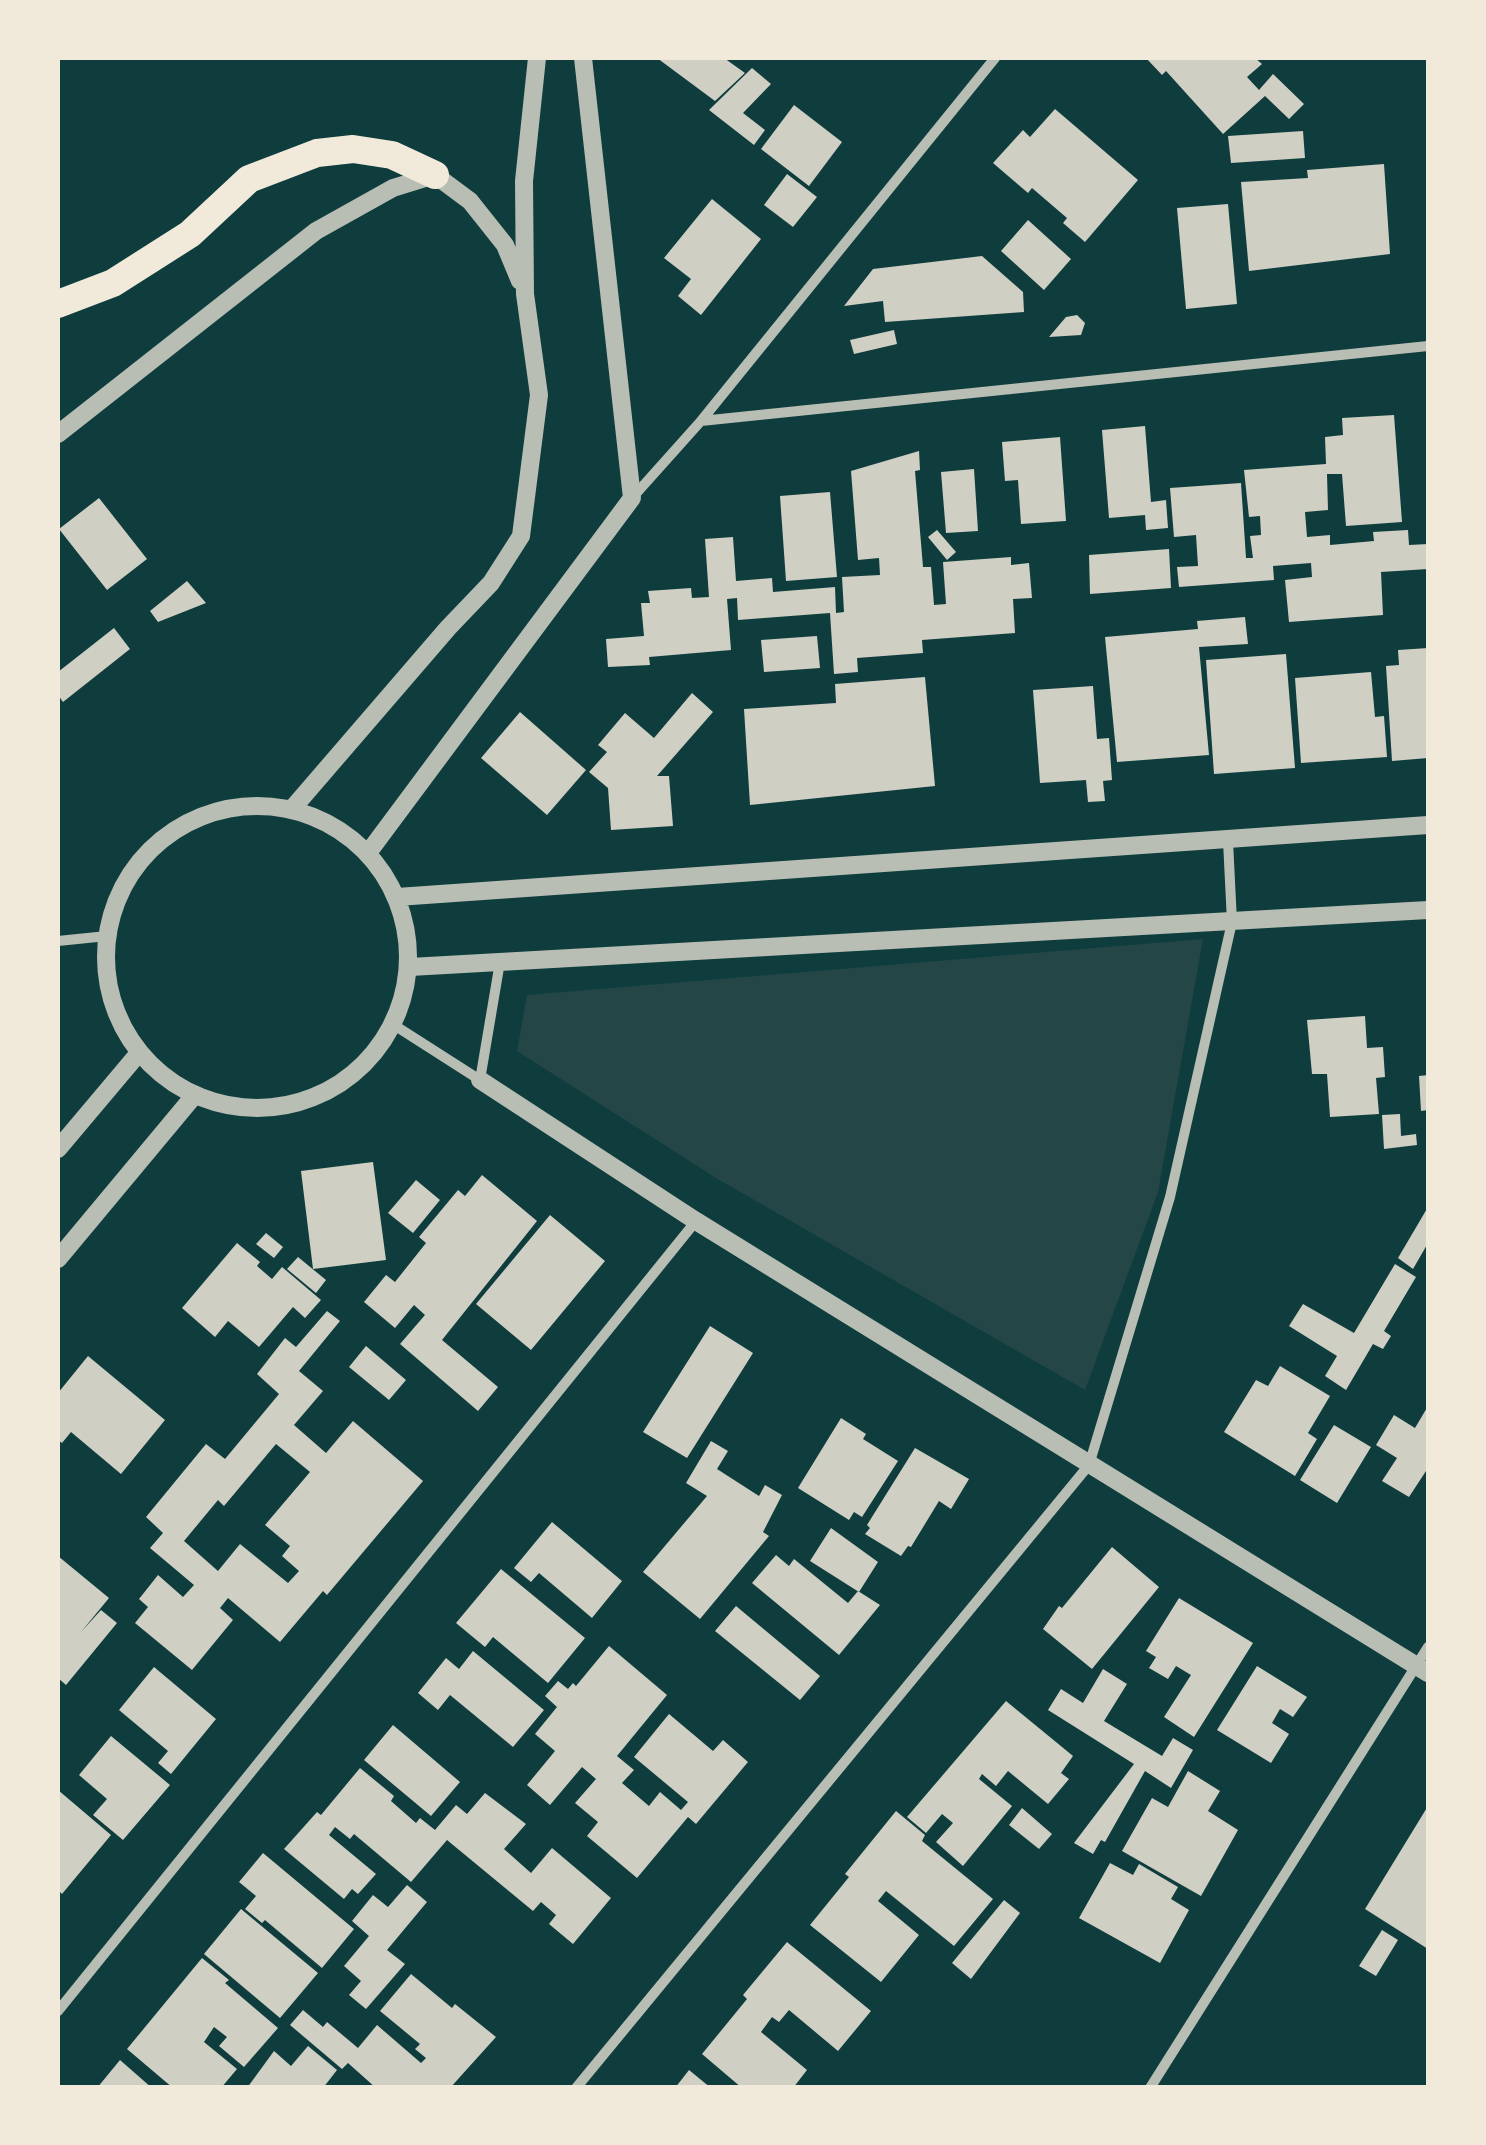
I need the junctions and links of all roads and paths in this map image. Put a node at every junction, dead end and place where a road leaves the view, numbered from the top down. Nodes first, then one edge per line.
1 (538, 58) edge
2 (584, 58) edge
3 (995, 58) edge
4 (435, 175) junction
5 (525, 294) junction
6 (58, 304) edge
7 (1428, 346) edge
8 (701, 421) junction
9 (58, 434) edge
10 (632, 498) junction
11 (292, 810) junction
12 (1428, 826) edge
13 (1228, 841) junction
14 (368, 854) junction
15 (397, 897) junction
16 (1428, 910) edge
17 (1232, 922) junction
18 (107, 936) junction
19 (58, 942) edge
20 (500, 962) junction
21 (410, 967) junction
22 (394, 1025) junction
23 (138, 1054) junction
24 (480, 1080) junction
25 (193, 1097) junction
26 (58, 1149) edge
27 (696, 1220) junction
28 (58, 1260) edge
29 (1090, 1465) junction
30 (1428, 1647) edge
31 (1423, 1669) edge
32 (58, 2011) edge
33 (576, 2088) edge
34 (1150, 2088) edge

1 - 5 street
2 - 10 street
3 - 8 street
4 - 5 street
4 - 6 highway
4 - 9 street
5 - 11 street
7 - 8 street
8 - 10 street
10 - 14 street
11 - 14 street
11 - 18 street
12 - 13 street
13 - 15 street
13 - 17 street
14 - 15 street
15 - 21 street
16 - 17 street
17 - 20 street
17 - 29 street
18 - 19 street
18 - 23 street
20 - 21 street
20 - 24 street
21 - 22 street
22 - 24 street
22 - 25 street
23 - 25 street
23 - 26 street
24 - 27 street
25 - 28 street
27 - 29 street
27 - 32 street
29 - 31 street
29 - 33 street
30 - 31 street
31 - 34 street

